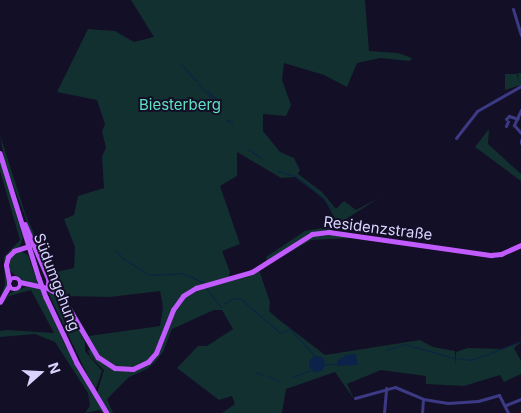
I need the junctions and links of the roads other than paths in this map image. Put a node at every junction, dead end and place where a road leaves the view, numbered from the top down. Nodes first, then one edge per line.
1 (514, 9) dead end
2 (521, 34) edge
3 (521, 86) edge
4 (521, 110) edge
5 (518, 119) junction
6 (506, 126) dead end
7 (521, 133) edge
8 (456, 138) dead end
9 (0, 153) edge
10 (16, 204) junction
11 (25, 232) junction
12 (521, 245) edge
13 (29, 246) junction
14 (20, 248) junction
15 (35, 266) junction
16 (12, 284) junction
17 (20, 284) junction
18 (48, 288) junction
19 (0, 302) edge
20 (386, 388) junction
21 (355, 398) dead end
22 (423, 399) junction
23 (521, 400) edge
24 (506, 404) junction
25 (107, 413) edge
26 (384, 413) edge
27 (422, 413) edge
28 (508, 413) edge

1 - 2 street
3 - 8 street
4 - 5 street
5 - 6 street
5 - 7 street
9 - 10 main road, Südumgehung
10 - 11 main road, Südumgehung
10 - 18 main road
11 - 13 main road, Südumgehung
11 - 14 main road
12 - 18 main road, Residenzstraße
13 - 14 main road
13 - 15 main road, Südumgehung
14 - 15 main road
14 - 16 main road
15 - 25 main road, Südumgehung, bridge
16 - 17 main road, Residenzstraße
16 - 17 main road
16 - 19 main road
17 - 18 main road, Residenzstraße
20 - 21 street
20 - 22 street
20 - 26 street
22 - 24 street
22 - 27 street
23 - 24 street
24 - 28 street

